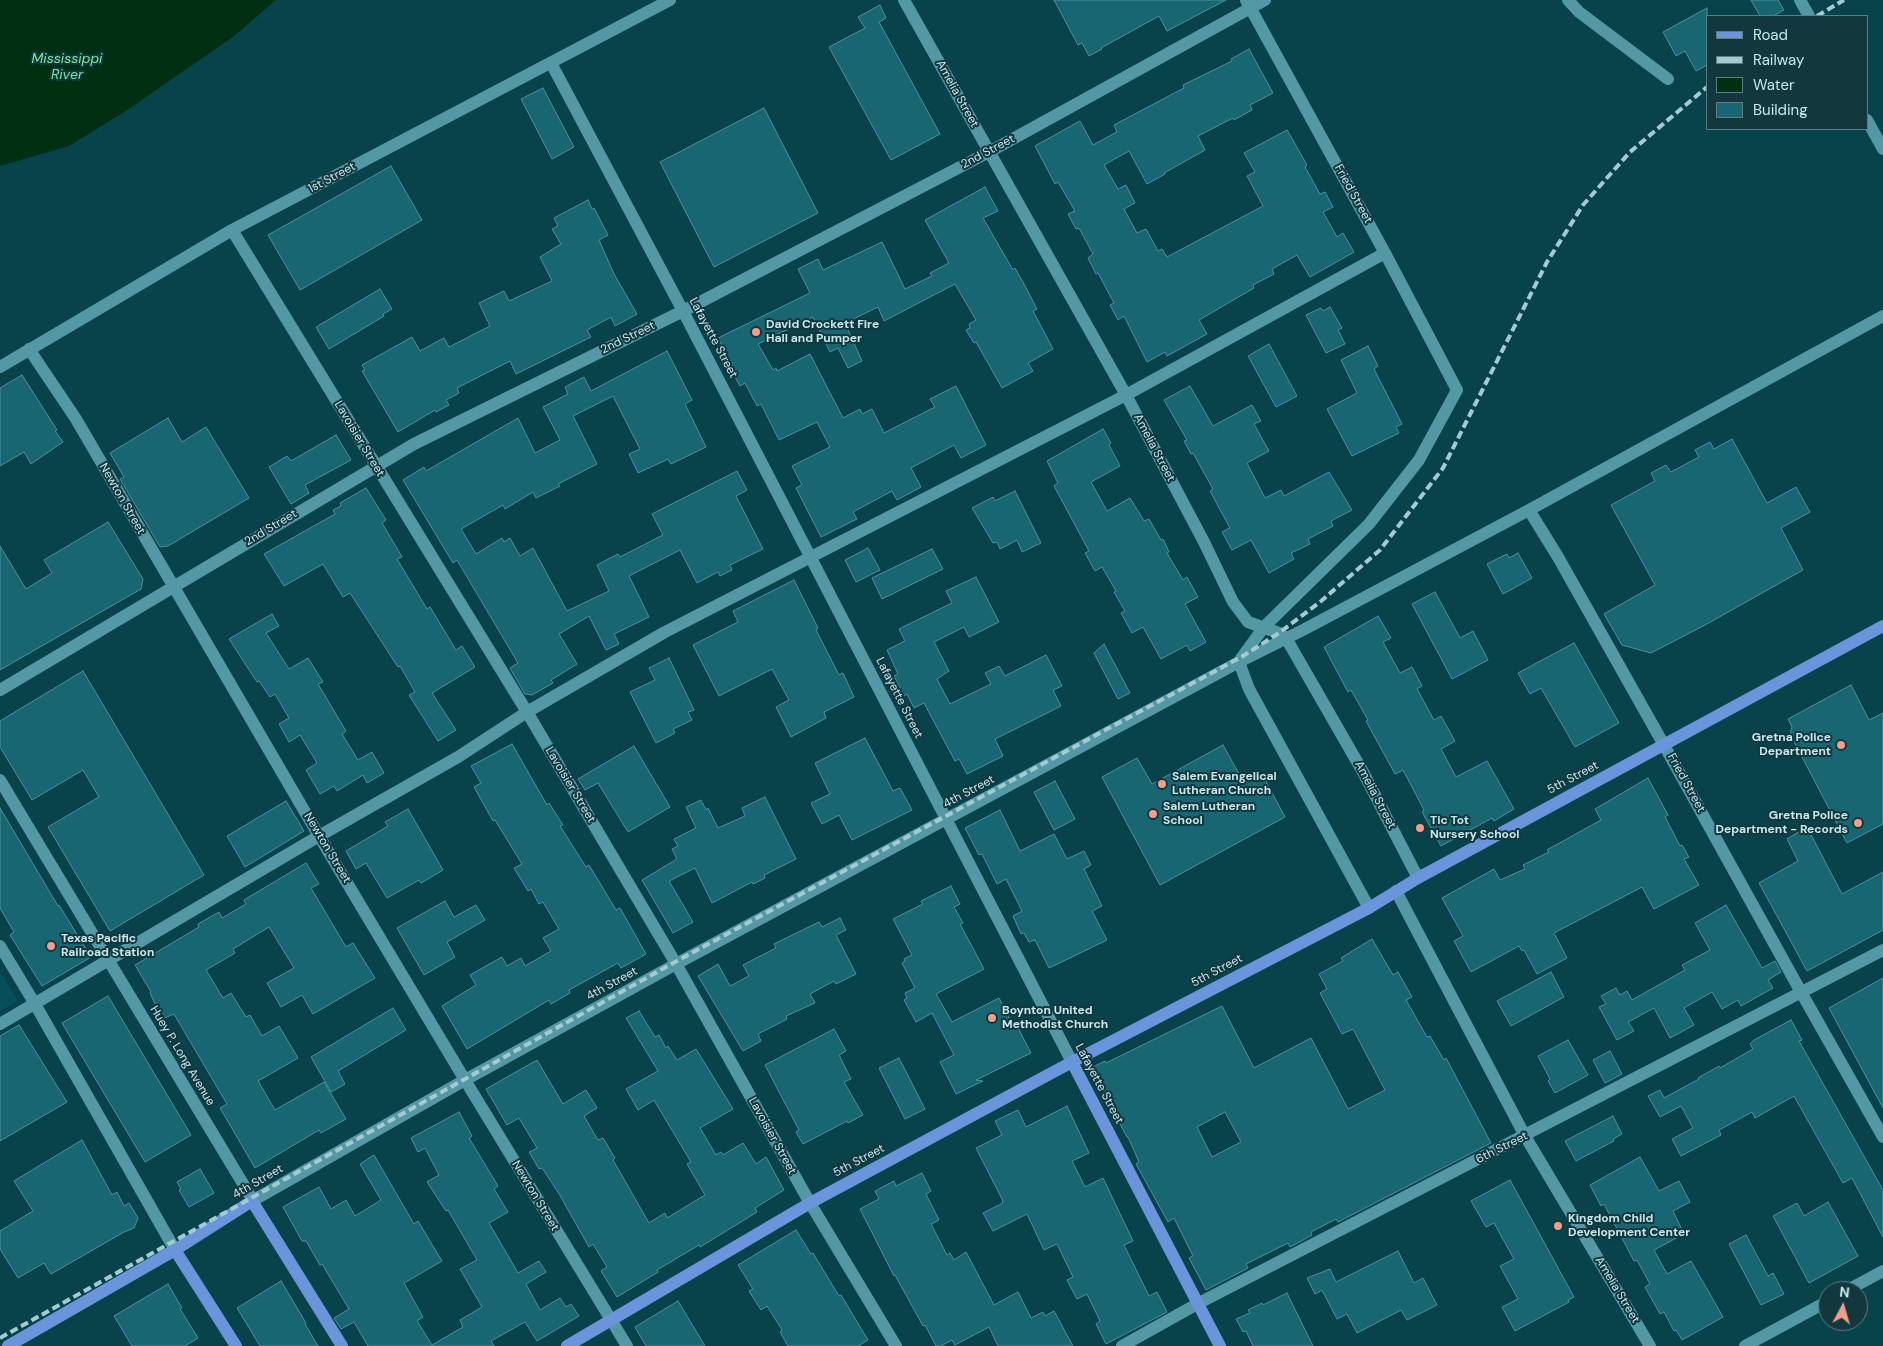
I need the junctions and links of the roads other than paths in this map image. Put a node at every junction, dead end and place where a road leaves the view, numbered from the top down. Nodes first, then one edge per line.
1 (670, 0) edge
2 (904, 0) edge
3 (1265, 0) edge
4 (1568, 0) edge
5 (1800, 0) edge
6 (1248, 4) edge
7 (1808, 15) edge
8 (551, 63) junction
9 (1668, 79) dead end
10 (1868, 122) edge
11 (1883, 149) edge
12 (989, 152) junction
13 (232, 230) junction
14 (1385, 254) junction
15 (683, 311) junction
16 (1883, 316) edge
17 (29, 349) junction
18 (0, 367) edge
19 (1126, 395) junction
20 (376, 466) junction
21 (1529, 510) junction
22 (812, 558) junction
23 (173, 587) junction
24 (1883, 626) edge
25 (1264, 627) junction
26 (1286, 638) junction
27 (1238, 662) junction
28 (0, 690) edge
29 (527, 712) junction
30 (1664, 745) junction
31 (0, 780) edge
32 (946, 820) junction
33 (319, 836) junction
34 (1418, 878) junction
35 (1396, 891) junction
36 (1369, 908) junction
37 (0, 946) edge
38 (1883, 950) edge
39 (108, 960) junction
40 (676, 964) junction
41 (1801, 992) junction
42 (35, 1004) junction
43 (0, 1024) edge
44 (1072, 1062) junction
45 (465, 1080) junction
46 (1525, 1136) junction
47 (1883, 1137) edge
48 (252, 1201) junction
49 (810, 1203) junction
50 (175, 1250) junction
51 (1883, 1271) edge
52 (1864, 1281) edge
53 (1199, 1303) junction
54 (1818, 1306) edge
55 (611, 1320) junction
56 (8, 1346) edge
57 (236, 1346) edge
58 (342, 1346) edge
59 (567, 1346) edge
60 (627, 1346) edge
61 (896, 1346) edge
62 (1122, 1346) edge
63 (1220, 1346) edge
64 (1650, 1346) edge
65 (1745, 1346) edge

1 - 8 street, 1st Street
2 - 12 street, Amelia Street
3 - 6 street, 2nd Street
4 - 9 street
5 - 7 street
6 - 12 street, 2nd Street
6 - 14 street, Fried Street
8 - 13 street, 1st Street
8 - 15 street, Lafayette Street
10 - 11 street
12 - 15 street, 2nd Street
12 - 19 street, Amelia Street
13 - 17 street, 1st Street
13 - 20 street, Lavoisier Street
14 - 19 street
14 - 25 street, Fried Street
15 - 20 street, 2nd Street
15 - 22 street, Lafayette Street
16 - 21 street, 4th Street
17 - 18 street, 1st Street
17 - 23 street, Newton Street
19 - 22 street
19 - 25 street, Amelia Street
20 - 23 street, 2nd Street
20 - 29 street, Lavoisier Street
21 - 26 street, 4th Street
21 - 30 street, Fried Street
22 - 29 street
22 - 32 street, Lafayette Street
23 - 28 street, 2nd Street
23 - 33 street, Newton Street
24 - 30 main road, 5th Street
25 - 26 street, Amelia Street
25 - 27 street
26 - 27 street, 4th Street
26 - 34 street, Amelia Street
27 - 32 street, 4th Street
27 - 36 street
29 - 33 street
29 - 40 street, Lavoisier Street
30 - 34 main road, 5th Street
30 - 41 street, Fried Street
31 - 39 street, Huey P. Long Avenue
32 - 40 street, 4th Street
32 - 44 street, Lafayette Street
33 - 39 street
33 - 45 street, Newton Street
34 - 35 main road, 5th Street
35 - 36 main road, 5th Street
35 - 46 street, Amelia Street
36 - 44 main road, 5th Street
37 - 42 street
38 - 41 street, 6th Street
39 - 42 street
39 - 48 street, Huey P. Long Avenue
40 - 45 street, 4th Street
40 - 49 street, Lavoisier Street
41 - 46 street, 6th Street
41 - 47 street, Fried Street
42 - 43 street
42 - 50 street
44 - 49 main road, 5th Street
44 - 53 main road, Lafayette Street
45 - 48 street, 4th Street
45 - 55 street, Newton Street
46 - 53 street, 6th Street
46 - 64 street, Amelia Street
48 - 50 main road, 4th Street
48 - 58 main road, Huey P. Long Avenue
49 - 55 main road, 5th Street
49 - 61 street, Lavoisier Street
50 - 56 main road, 4th Street
50 - 57 main road
51 - 52 street
53 - 62 street, 6th Street
53 - 63 main road, Lafayette Street
54 - 65 street
55 - 59 main road, 5th Street
55 - 60 street, Newton Street

